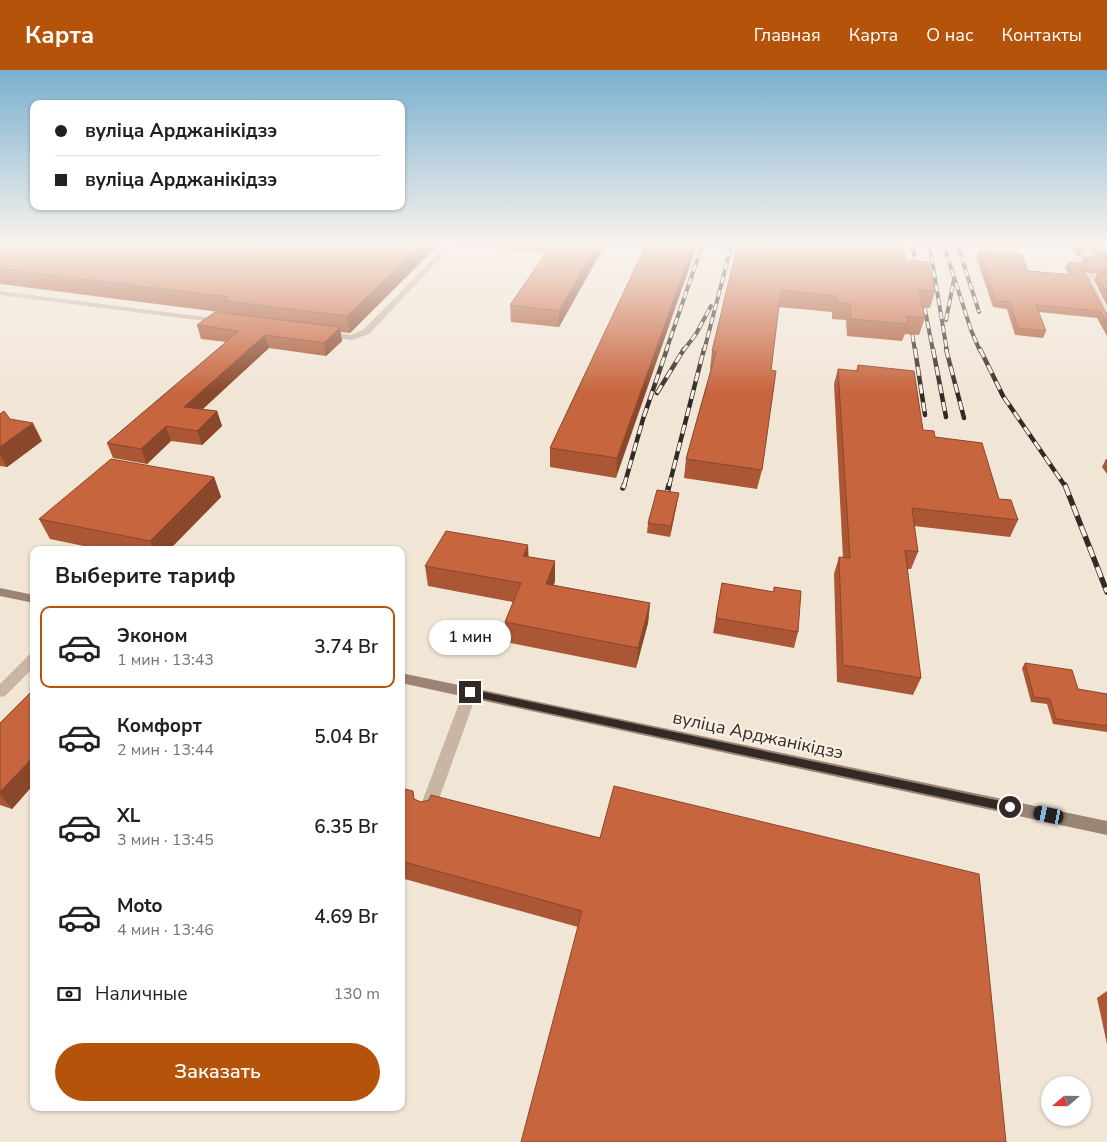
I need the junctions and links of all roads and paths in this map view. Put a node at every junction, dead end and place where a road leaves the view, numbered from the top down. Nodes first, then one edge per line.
1 (0, 293) edge
2 (404, 293) edge
3 (1095, 293) edge
4 (1107, 318) edge
5 (235, 323) edge
6 (313, 333) edge
7 (0, 592) edge
8 (30, 598) edge
9 (30, 663) edge
10 (405, 679) edge
11 (0, 692) edge
12 (470, 692) junction
13 (426, 812) edge
14 (1107, 828) edge

1 - 5 lane
2 - 6 lane
3 - 4 lane
7 - 8 main road
9 - 11 lane
10 - 12 main road, вуліца Арджанікідзэ
12 - 13 lane
12 - 14 main road, вуліца Арджанікідзэ

